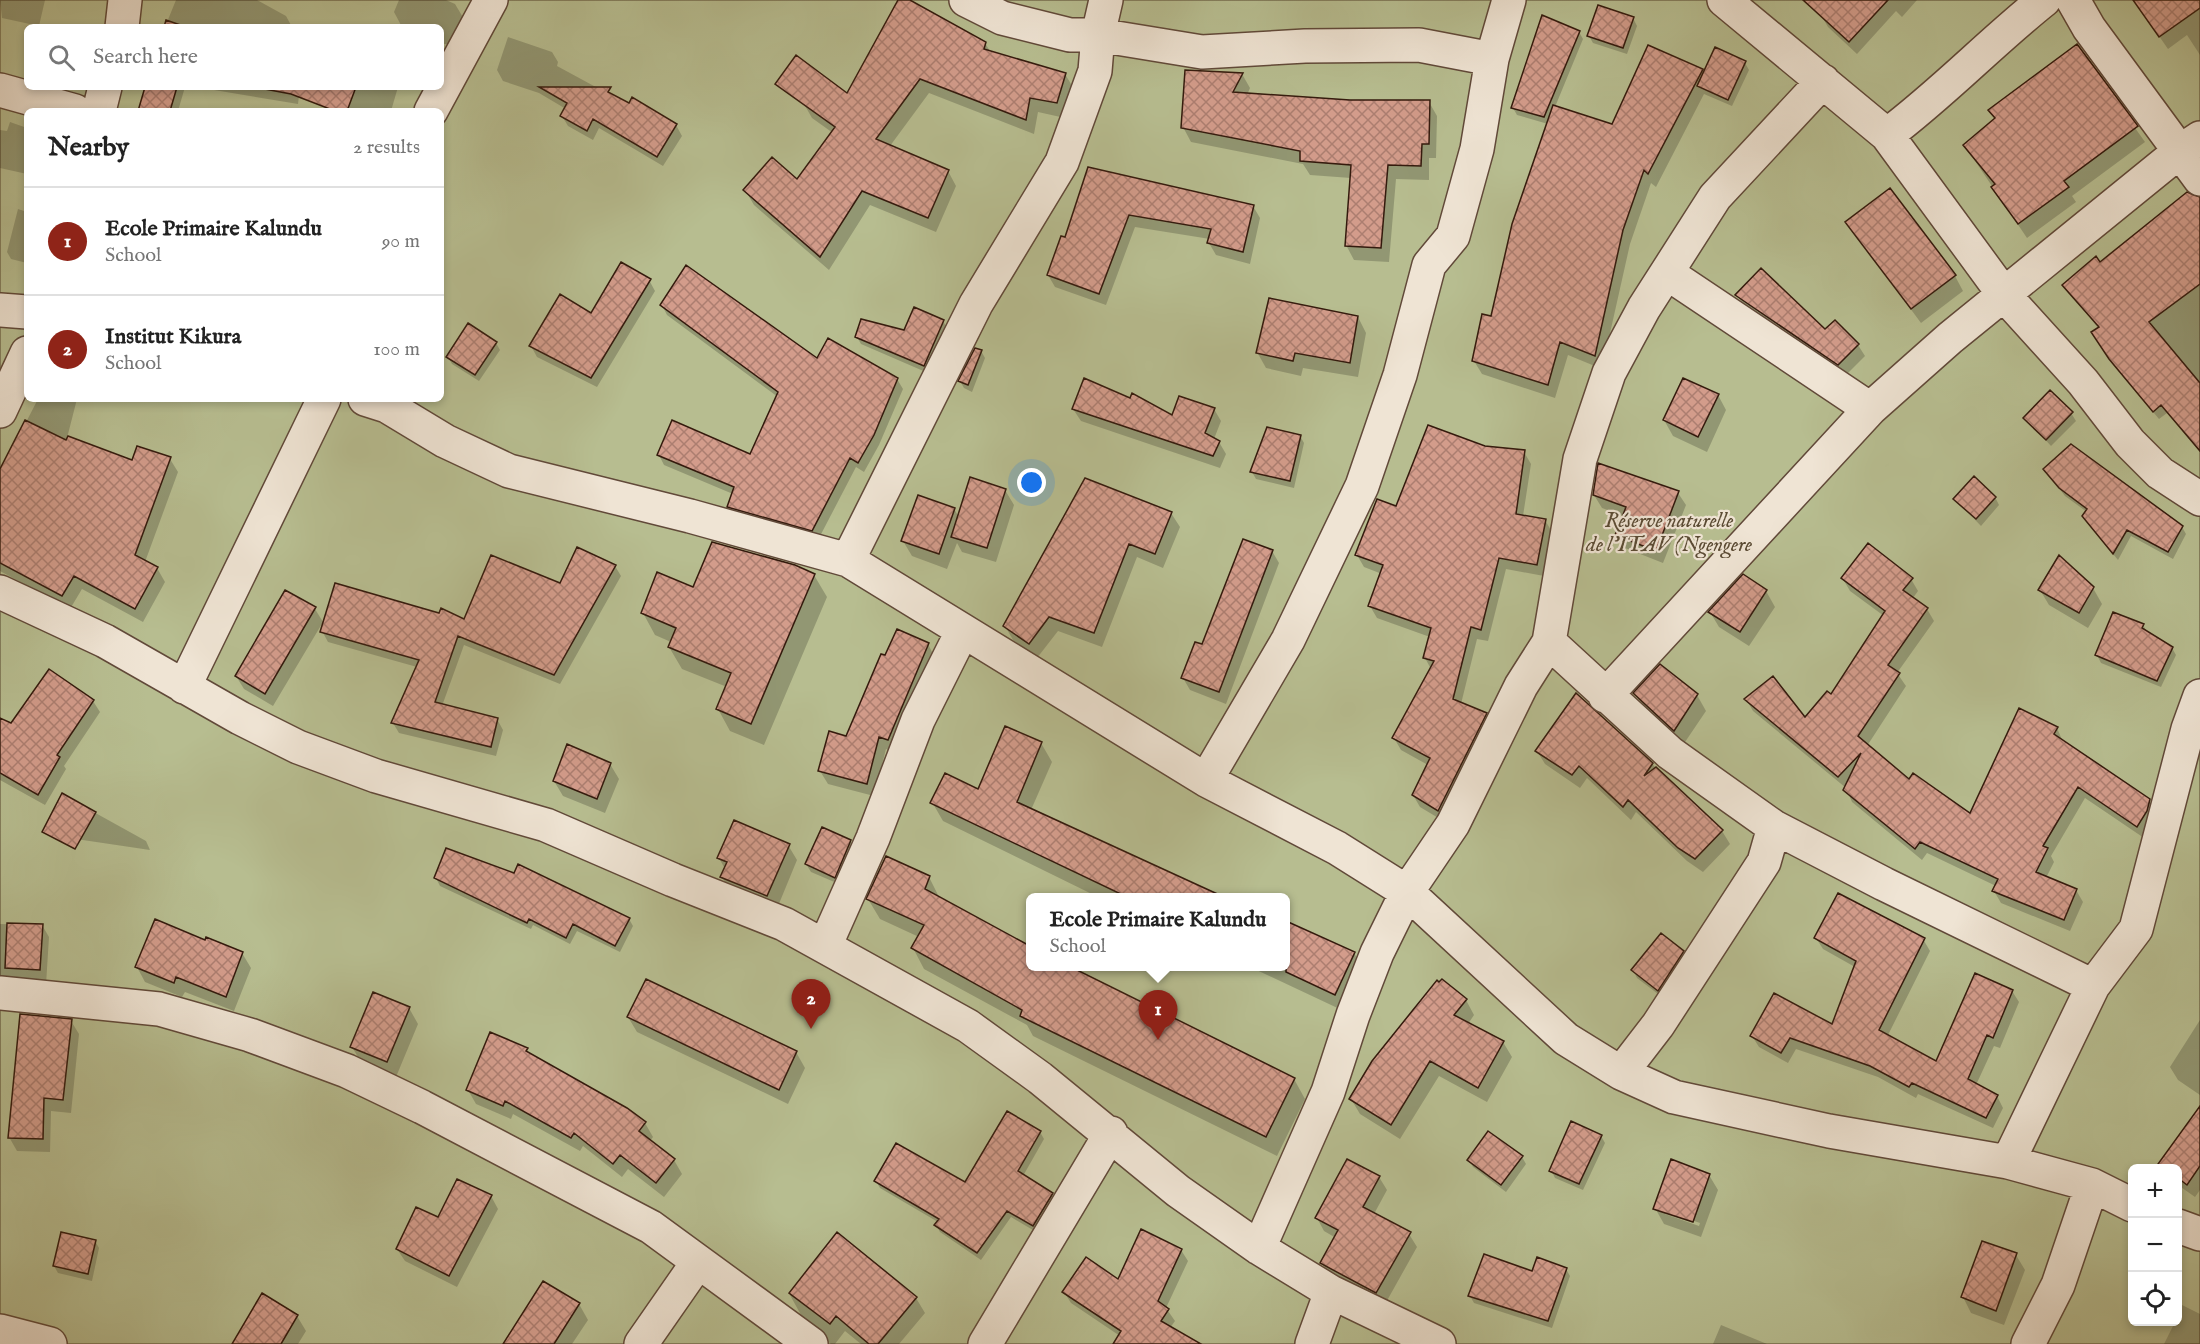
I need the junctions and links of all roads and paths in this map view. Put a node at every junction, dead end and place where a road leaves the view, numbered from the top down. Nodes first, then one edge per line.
1 (125, 0) edge
2 (491, 0) edge
3 (966, 0) edge
4 (1106, 0) edge
5 (1509, 0) edge
6 (2044, 0) edge
7 (2073, 0) edge
8 (1738, 4) edge
9 (122, 24) edge
10 (1098, 35) junction
11 (1492, 59) junction
12 (1823, 81) junction
13 (444, 87) edge
14 (0, 90) edge
15 (104, 90) edge
16 (442, 90) edge
17 (64, 108) edge
18 (100, 108) edge
19 (433, 108) edge
20 (1887, 135) junction
21 (2190, 145) edge
22 (2200, 178) edge
23 (1667, 273) junction
24 (2005, 296) junction
25 (0, 310) edge
26 (24, 312) edge
27 (24, 359) edge
28 (323, 402) edge
29 (374, 402) edge
30 (1870, 409) junction
31 (0, 411) edge
32 (2200, 500) edge
33 (848, 560) junction
34 (0, 592) edge
35 (962, 632) junction
36 (1549, 642) junction
37 (184, 687) junction
38 (1605, 696) junction
39 (2200, 696) edge
40 (1206, 780) junction
41 (1774, 827) junction
42 (1407, 892) junction
43 (825, 946) junction
44 (2093, 986) junction
45 (0, 993) edge
46 (1621, 1072) junction
47 (1111, 1133) junction
48 (2008, 1162) junction
49 (2092, 1185) junction
50 (2128, 1203) edge
51 (2182, 1227) edge
52 (2200, 1234) edge
53 (1259, 1248) junction
54 (698, 1262) junction
55 (1331, 1293) junction
56 (0, 1331) edge
57 (50, 1344) edge
58 (641, 1344) edge
59 (811, 1344) edge
60 (986, 1344) edge
61 (1312, 1344) edge
62 (1439, 1344) edge
63 (2028, 1344) edge

1 - 9 street
2 - 13 street
3 - 10 street
4 - 10 street
5 - 11 street
6 - 20 street
7 - 21 street
8 - 12 street
10 - 11 street
10 - 33 street
11 - 40 street
12 - 20 street
12 - 23 street
14 - 17 street
15 - 18 street
16 - 19 street
20 - 24 street
21 - 22 street
21 - 24 street
23 - 30 street
23 - 36 street
24 - 30 street
24 - 32 street
25 - 26 street
27 - 31 street
28 - 37 street
29 - 33 street
30 - 38 street
33 - 35 street
34 - 37 street
35 - 40 street
35 - 43 street
36 - 38 street
36 - 42 street
37 - 43 street
38 - 41 street
39 - 44 street
40 - 42 street
41 - 44 street
41 - 46 street
42 - 46 street
42 - 53 street
43 - 47 street
44 - 48 street
45 - 54 street
46 - 48 street
47 - 53 street
47 - 60 street
48 - 49 street
49 - 50 street
49 - 63 street
51 - 52 street
53 - 55 street
54 - 58 street
54 - 59 street
55 - 61 street
55 - 62 street
56 - 57 street

